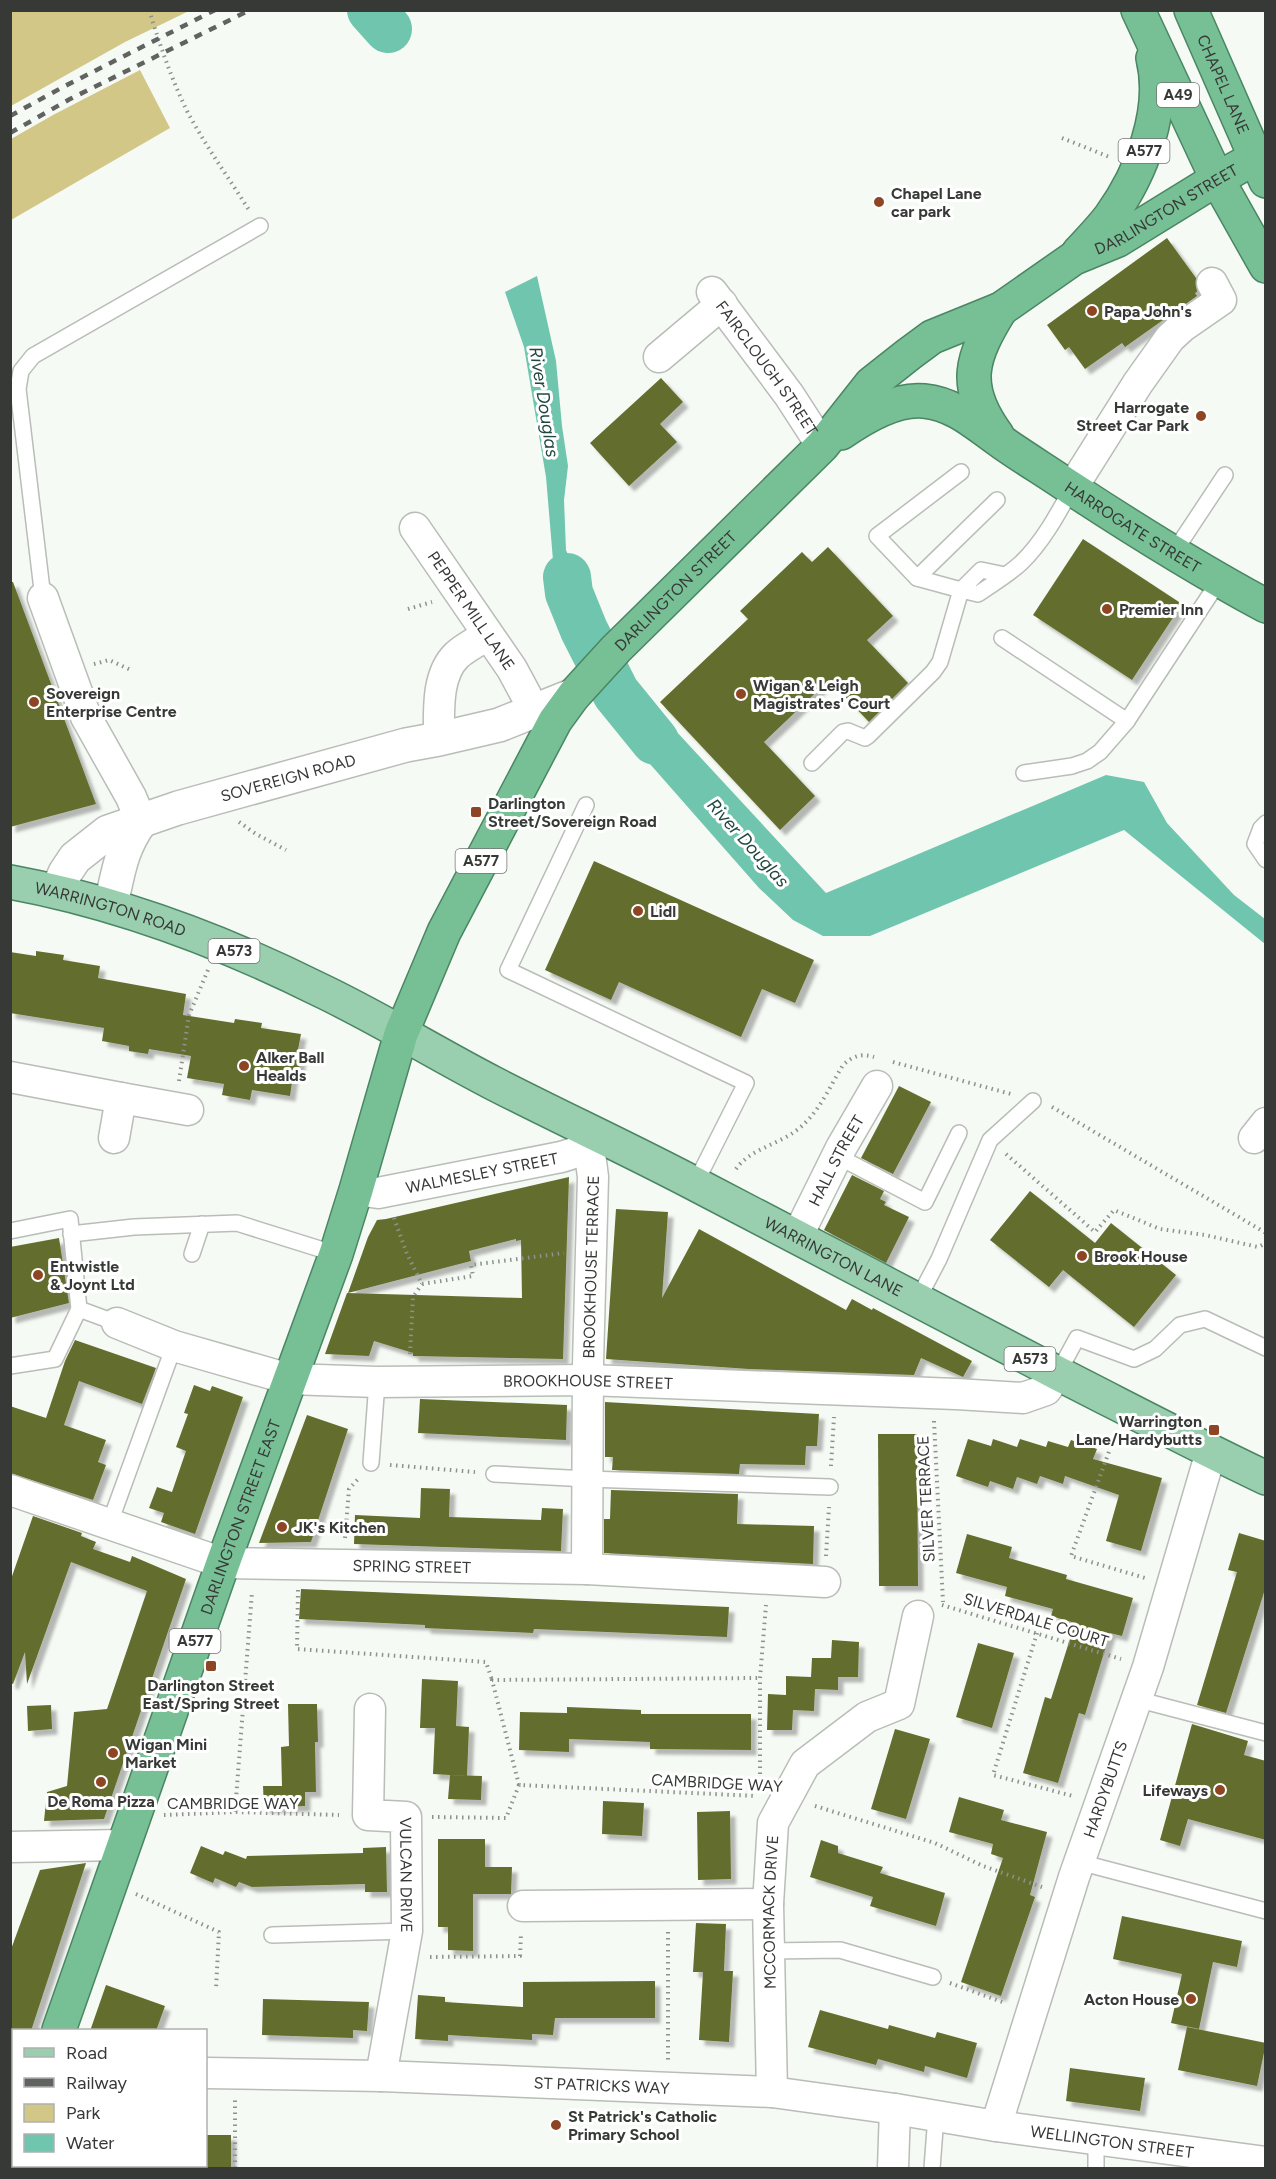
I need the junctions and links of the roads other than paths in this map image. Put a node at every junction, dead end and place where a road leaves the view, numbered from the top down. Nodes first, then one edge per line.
1 (1191, 10) edge
2 (1141, 18) edge
3 (1262, 165) edge
4 (1217, 178) junction
5 (260, 226) road end
6 (1074, 258) junction
7 (1266, 266) edge
8 (1212, 284) dead end
9 (1001, 309) junction
10 (659, 357) dead end
11 (1004, 444) junction
12 (822, 446) junction
13 (961, 472) dead end
14 (1225, 475) dead end
15 (1072, 489) junction
16 (997, 500) dead end
17 (415, 528) dead end
18 (1174, 552) junction
19 (916, 578) junction
20 (1219, 580) junction
21 (960, 590) junction
22 (43, 598) joint
23 (1266, 606) edge
24 (488, 635) junction
25 (1002, 638) dead end
26 (582, 686) junction
27 (526, 695) dead end
28 (1127, 721) junction
29 (439, 739) junction
30 (812, 763) dead end
31 (1024, 773) dead end
32 (586, 805) dead end
33 (141, 821) junction
34 (1266, 823) edge
35 (1266, 860) edge
36 (10, 882) edge
37 (57, 891) junction
38 (111, 905) junction
39 (401, 1034) junction
40 (10, 1077) edge
41 (877, 1086) dead end
42 (122, 1098) junction
43 (1033, 1101) dead end
44 (181, 1109) road end
45 (959, 1133) dead end
46 (114, 1138) dead end
47 (594, 1141) junction
48 (837, 1156) junction
49 (695, 1184) junction
50 (356, 1190) junction
51 (202, 1224) junction
52 (10, 1231) edge
53 (71, 1234) junction
54 (796, 1238) junction
55 (192, 1254) dead end
56 (336, 1254) junction
57 (916, 1301) junction
58 (79, 1309) junction
59 (117, 1323) joint
60 (174, 1346) junction
61 (1266, 1348) edge
62 (10, 1366) edge
63 (1058, 1373) junction
64 (289, 1379) junction
65 (588, 1380) junction
66 (377, 1382) junction
67 (1211, 1452) junction
68 (371, 1463) road end
69 (494, 1474) road end
70 (1266, 1478) edge
71 (587, 1479) junction
72 (830, 1487) dead end
73 (11, 1493) edge
74 (109, 1525) junction
75 (239, 1564) junction
76 (587, 1569) junction
77 (825, 1582) dead end
78 (931, 1610) road end
79 (1136, 1699) junction
80 (370, 1708) dead end
81 (1266, 1733) edge
82 (128, 1831) junction
83 (10, 1847) edge
84 (1079, 1862) junction
85 (768, 1904) junction
86 (523, 1906) road end
87 (1266, 1911) edge
88 (272, 1935) dead end
89 (405, 1944) junction
90 (769, 1951) junction
91 (933, 1977) road end
92 (60, 2029) edge
93 (221, 2071) edge
94 (381, 2076) junction
95 (772, 2092) junction
96 (895, 2109) junction
97 (936, 2116) junction
98 (996, 2126) junction
99 (1096, 2154) edge
100 (1264, 2164) edge
101 (893, 2169) edge
102 (932, 2169) edge

1 - 3 highway, CHAPEL LANE / A49
2 - 4 highway, A49
2 - 6 highway, DARLINGTON STREET / A577
3 - 4 highway, DARLINGTON STREET / A577
4 - 6 highway, DARLINGTON STREET / A577
4 - 7 highway, A49
5 - 22 lane
6 - 9 highway, DARLINGTON STREET / A577
8 - 15 street
9 - 11 highway, HARROGATE STREET / A577
9 - 12 highway, DARLINGTON STREET / A577
10 - 12 street, FAIRCLOUGH STREET
11 - 12 highway, HARROGATE STREET / A577
11 - 15 highway, HARROGATE STREET / A577
12 - 26 highway, DARLINGTON STREET / A577
13 - 19 lane
14 - 18 lane
15 - 18 highway, HARROGATE STREET / A577
15 - 21 lane
16 - 19 lane
17 - 24 street, PEPPER MILL LANE
18 - 20 highway, HARROGATE STREET / A577
19 - 21 lane
20 - 23 highway, HARROGATE STREET / A577
20 - 28 lane
21 - 30 lane
22 - 33 street
24 - 27 street, PEPPER MILL LANE
24 - 29 street
25 - 28 lane
26 - 29 street, SOVEREIGN ROAD
26 - 39 highway, DARLINGTON STREET / A577
28 - 31 lane
29 - 33 street, SOVEREIGN ROAD
32 - 49 lane
33 - 37 street, SOVEREIGN ROAD
33 - 38 street
34 - 35 lane
36 - 37 main road, WARRINGTON ROAD / A573
37 - 38 main road, WARRINGTON ROAD / A573
38 - 39 main road, WARRINGTON ROAD / A573
39 - 47 main road, WARRINGTON LANE / A573
39 - 50 highway, DARLINGTON STREET EAST / A577
40 - 42 street
41 - 48 street, HALL STREET
42 - 44 street
42 - 46 street
43 - 57 lane
45 - 48 lane
47 - 49 main road, WARRINGTON LANE / A573
47 - 50 street, WALMESLEY STREET
47 - 65 street, BROOKHOUSE TERRACE
48 - 54 street, HALL STREET
49 - 54 main road, WARRINGTON LANE / A573
50 - 56 highway, DARLINGTON STREET EAST / A577
51 - 53 lane
51 - 55 lane
51 - 56 lane
52 - 53 lane
53 - 58 lane
54 - 57 main road, WARRINGTON LANE / A573
56 - 64 highway, DARLINGTON STREET EAST / A577
57 - 63 main road, WARRINGTON LANE / A573
58 - 59 lane
58 - 62 lane
59 - 60 street, BROOKHOUSE STREET
60 - 64 street, BROOKHOUSE STREET
60 - 74 lane
61 - 63 lane
63 - 65 street, BROOKHOUSE STREET
63 - 67 main road, WARRINGTON LANE / A573
64 - 66 street, BROOKHOUSE STREET
64 - 75 highway, DARLINGTON STREET EAST / A577
65 - 66 street, BROOKHOUSE STREET
65 - 71 street, BROOKHOUSE TERRACE
66 - 68 lane
67 - 70 main road, WARRINGTON LANE / A573
67 - 79 street, HARDYBUTTS
69 - 71 lane
71 - 72 lane
71 - 76 street, BROOKHOUSE TERRACE
73 - 74 street, SPRING STREET
74 - 75 street, SPRING STREET
75 - 76 street, SPRING STREET
75 - 82 highway, DARLINGTON STREET EAST / A577
76 - 77 street, SPRING STREET
78 - 85 street, MCCORMACK DRIVE
79 - 81 lane
79 - 84 street, HARDYBUTTS
80 - 89 street, VULCAN DRIVE
82 - 83 street
82 - 92 highway, DARLINGTON STREET EAST / A577
84 - 87 lane
84 - 98 street, HARDYBUTTS
85 - 86 street
85 - 90 street, MCCORMACK DRIVE
88 - 89 lane
89 - 94 street, VULCAN DRIVE
90 - 91 lane
90 - 95 street, MCCORMACK DRIVE
93 - 94 street, ST PATRICKS WAY
94 - 95 street, ST PATRICKS WAY
95 - 96 street, ST PATRICKS WAY
96 - 97 street, ST PATRICKS WAY
96 - 101 street
97 - 98 street, ST PATRICKS WAY
97 - 102 lane
98 - 99 street, WELLINGTON STREET
99 - 100 street, WELLINGTON STREET

